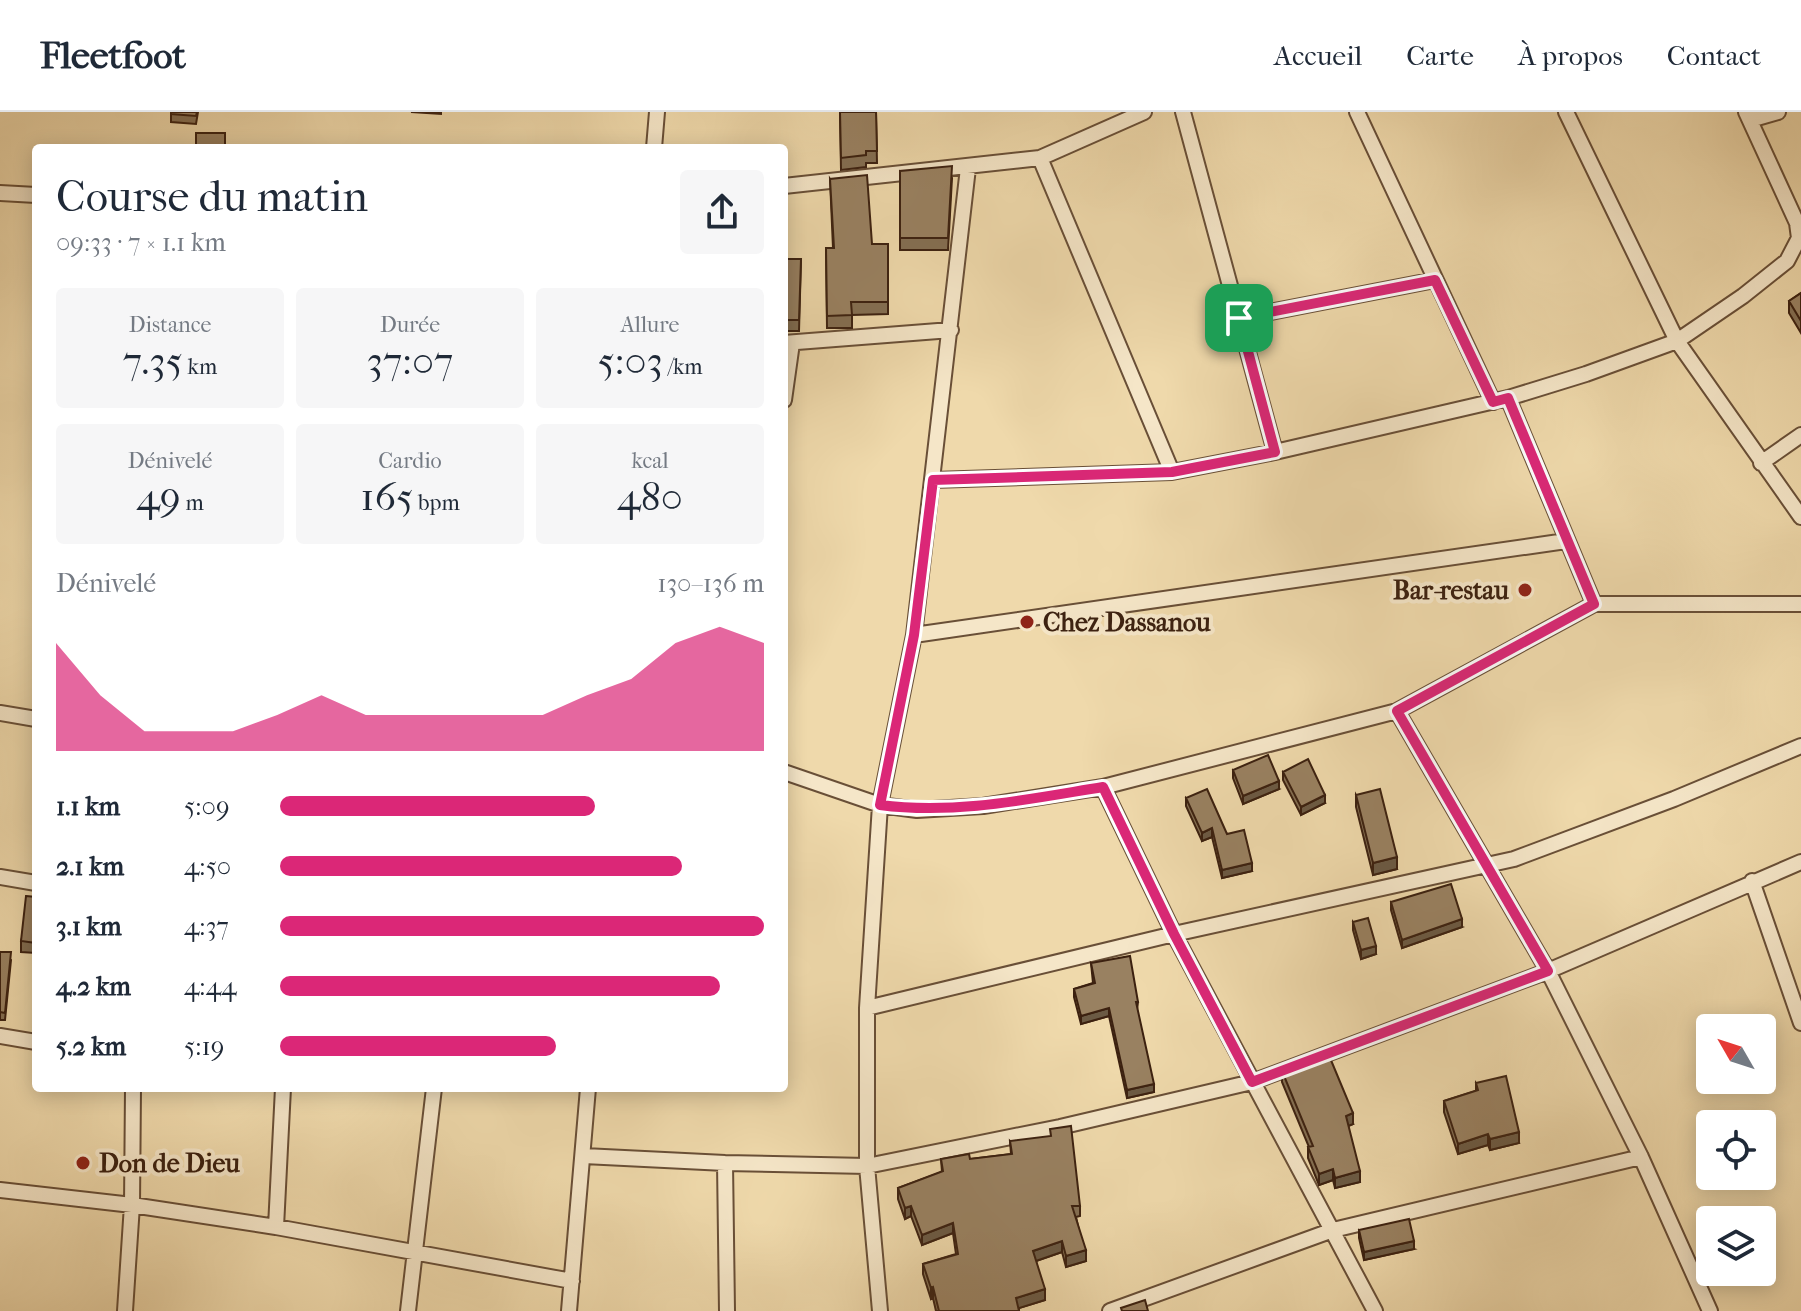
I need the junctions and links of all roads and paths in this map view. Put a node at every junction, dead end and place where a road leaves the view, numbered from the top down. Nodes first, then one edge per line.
1 (657, 112) edge
2 (1144, 112) edge
3 (1183, 112) edge
4 (1357, 112) edge
5 (1566, 112) edge
6 (1778, 112) edge
7 (1748, 116) edge
8 (654, 144) edge
9 (1040, 158) junction
10 (968, 168) junction
11 (788, 186) edge
12 (0, 193) edge
13 (32, 195) edge
14 (1435, 280) junction
15 (1239, 318) junction
16 (951, 330) junction
17 (1677, 341) junction
18 (788, 343) edge
19 (1508, 398) junction
20 (1493, 402) junction
21 (1801, 435) edge
22 (1275, 452) junction
23 (1761, 463) junction
24 (1172, 472) junction
25 (933, 480) junction
26 (1801, 517) edge
27 (1566, 541) junction
28 (1594, 604) junction
29 (1801, 604) edge
30 (914, 635) junction
31 (1397, 711) junction
32 (0, 713) edge
33 (32, 718) edge
34 (1801, 746) edge
35 (788, 773) edge
36 (1103, 787) junction
37 (880, 805) junction
38 (1801, 862) edge
39 (1484, 863) junction
40 (0, 877) edge
41 (1752, 881) junction
42 (32, 882) edge
43 (1174, 934) junction
44 (1548, 971) junction
45 (867, 1008) junction
46 (1801, 1023) edge
47 (0, 1036) edge
48 (32, 1041) edge
49 (1252, 1082) junction
50 (133, 1092) edge
51 (283, 1092) edge
52 (433, 1092) edge
53 (588, 1092) edge
54 (584, 1156) junction
55 (1641, 1157) junction
56 (725, 1163) junction
57 (867, 1166) junction
58 (0, 1190) edge
59 (132, 1205) junction
60 (276, 1227) junction
61 (1333, 1230) junction
62 (413, 1253) junction
63 (572, 1281) junction
64 (125, 1311) edge
65 (408, 1311) edge
66 (569, 1311) edge
67 (727, 1311) edge
68 (880, 1311) edge
69 (1110, 1311) edge
70 (1375, 1311) edge
71 (1710, 1311) edge

1 - 8 street
2 - 9 street
3 - 15 street
4 - 14 street
5 - 17 street
6 - 7 street
7 - 17 street
9 - 10 street
9 - 24 street
10 - 11 street
10 - 16 street
12 - 13 street
14 - 15 street
14 - 20 street
15 - 22 street
16 - 18 street
16 - 25 street
17 - 19 street
17 - 23 street
19 - 20 street
19 - 27 street
20 - 22 street
21 - 23 street
22 - 24 street
23 - 26 street
24 - 25 street
25 - 30 street
27 - 28 street
27 - 30 street
28 - 29 street
28 - 31 street
30 - 37 street
31 - 36 street
31 - 39 street
32 - 33 street
34 - 39 street
35 - 37 street
36 - 37 street
36 - 43 street
37 - 45 street
38 - 41 street
39 - 43 street
39 - 44 street
40 - 42 street
41 - 44 street
41 - 46 street
43 - 45 street
43 - 49 street
44 - 49 street
44 - 55 street
45 - 57 street
47 - 48 street
49 - 57 street
49 - 61 street
50 - 59 street
51 - 60 street
52 - 62 street
53 - 54 street
54 - 56 street
54 - 63 street
55 - 61 street
55 - 71 street
56 - 57 street
56 - 67 street
57 - 68 street
58 - 59 street
59 - 60 street
59 - 64 street
60 - 62 street
61 - 69 street
61 - 70 street
62 - 63 street
62 - 65 street
63 - 66 street

